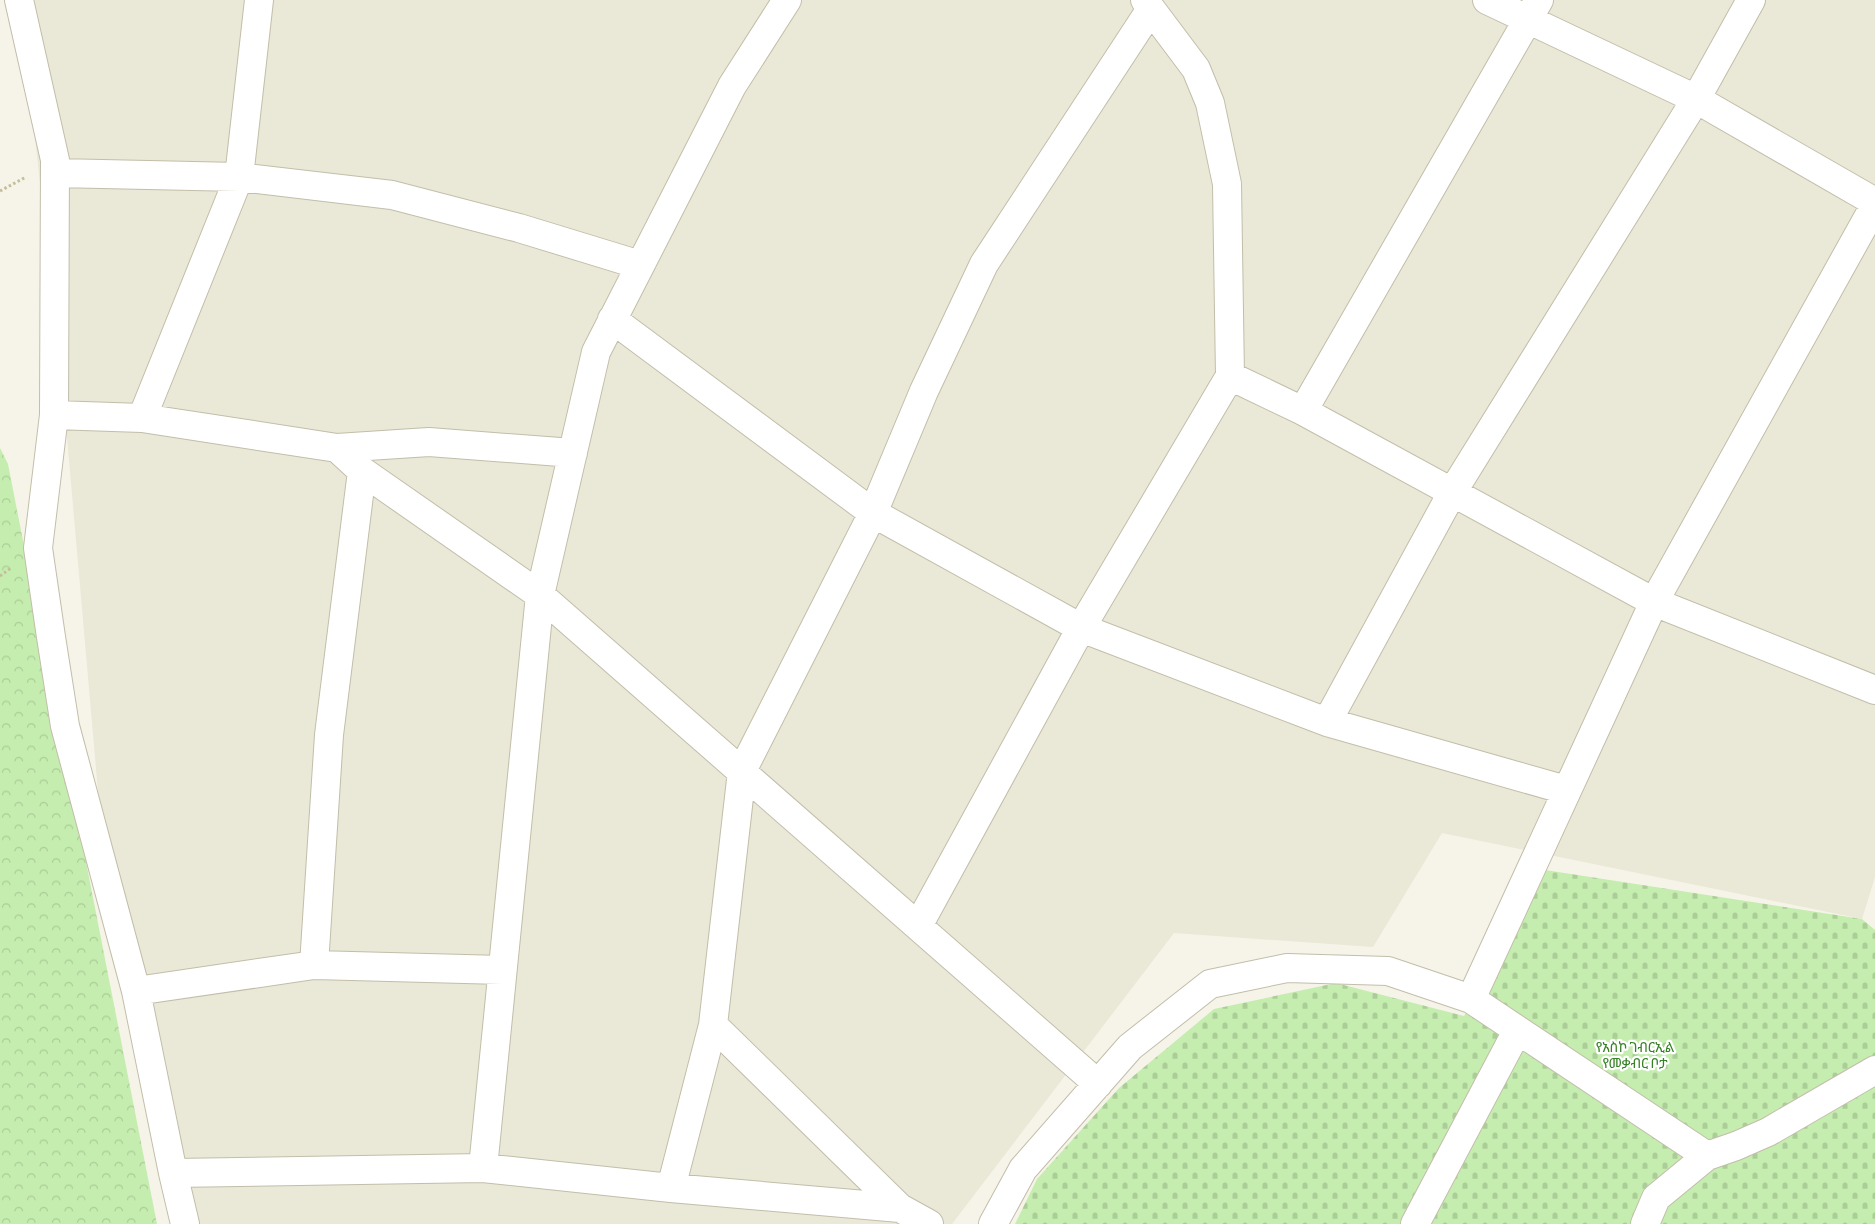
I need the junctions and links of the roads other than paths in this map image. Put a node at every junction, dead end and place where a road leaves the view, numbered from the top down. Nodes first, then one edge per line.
1 (19, 0) edge
2 (259, 0) edge
3 (787, 0) edge
4 (1487, 0) edge
5 (1751, 0) edge
6 (1148, 5) edge
7 (1534, 9) edge
8 (1696, 100) junction
9 (56, 173) junction
10 (239, 177) junction
11 (1875, 203) edge
12 (640, 265) junction
13 (612, 319) junction
14 (1230, 376) junction
15 (1303, 411) junction
16 (54, 415) junction
17 (142, 418) junction
18 (337, 448) junction
19 (572, 453) junction
20 (362, 471) junction
21 (1453, 491) junction
22 (873, 513) junction
23 (540, 595) junction
24 (1654, 602) junction
25 (1081, 628) junction
26 (1875, 690) edge
27 (1327, 722) junction
28 (742, 771) junction
29 (1566, 790) junction
30 (918, 926) junction
31 (314, 964) junction
32 (502, 970) junction
33 (136, 991) junction
34 (1471, 999) junction
35 (713, 1025) junction
36 (1517, 1030) junction
37 (1875, 1070) edge
38 (1098, 1084) junction
39 (1707, 1156) junction
40 (483, 1168) junction
41 (173, 1173) junction
42 (671, 1188) junction
43 (900, 1208) junction
44 (185, 1224) edge
45 (929, 1224) edge
46 (993, 1224) edge
47 (1415, 1224) edge
48 (1645, 1224) edge

1 - 9 street
2 - 10 street
3 - 12 street
4 - 7 street
5 - 8 street
6 - 14 street
6 - 22 street
7 - 8 street
7 - 15 street
8 - 11 street
8 - 21 street
9 - 10 street
9 - 16 street
10 - 12 street
10 - 17 street
11 - 24 street
12 - 13 street
13 - 19 street
13 - 22 street
14 - 15 street
14 - 25 street
15 - 21 street
16 - 17 street
16 - 33 street
17 - 18 street
18 - 19 street
18 - 20 street
19 - 23 street
20 - 23 street
20 - 31 street
21 - 24 street
21 - 27 street
22 - 25 street
22 - 28 street
23 - 28 street
23 - 32 street
24 - 26 street
24 - 29 street
25 - 27 street
25 - 30 street
27 - 29 street
28 - 30 street
28 - 35 street
29 - 34 street
30 - 38 street
31 - 32 street
31 - 33 street
32 - 40 street
33 - 41 street
34 - 36 street
34 - 38 street
35 - 42 street
35 - 43 street
36 - 39 street
36 - 47 street
37 - 39 street
38 - 46 street
39 - 48 street
40 - 41 street
40 - 42 street
41 - 44 street
42 - 43 street
43 - 45 street

